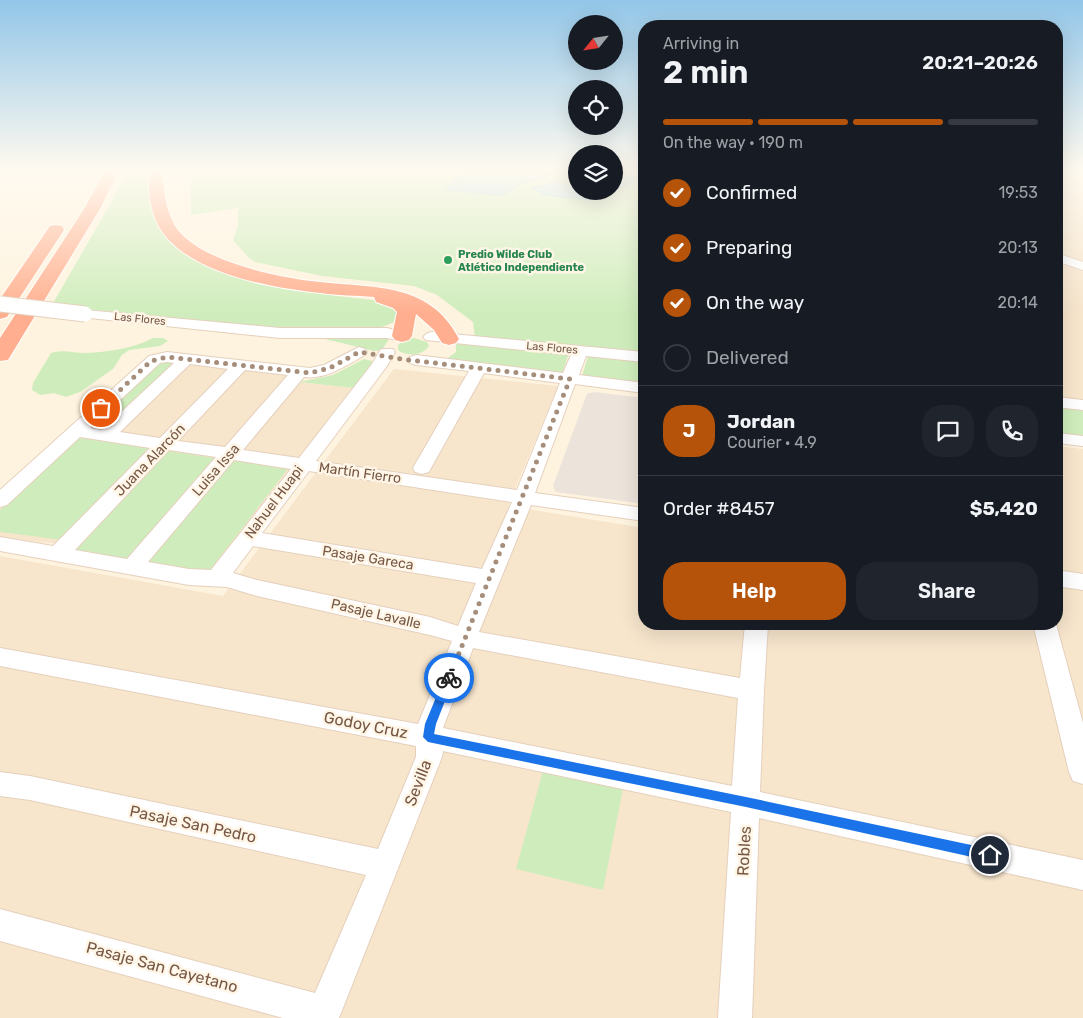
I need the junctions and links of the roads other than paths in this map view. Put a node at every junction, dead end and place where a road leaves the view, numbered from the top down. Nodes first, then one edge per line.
1 (63, 219) edge
2 (86, 219) edge
3 (164, 219) edge
4 (1063, 259) edge
5 (1083, 266) edge
6 (325, 288) junction
7 (0, 304) edge
8 (0, 313) edge
9 (280, 333) junction
10 (402, 336) junction
11 (440, 338) junction
12 (580, 351) junction
13 (359, 352) junction
14 (0, 355) edge
15 (389, 355) junction
16 (638, 356) edge
17 (186, 359) junction
18 (416, 360) junction
19 (241, 365) junction
20 (479, 368) junction
21 (300, 373) junction
22 (570, 379) junction
23 (638, 387) edge
24 (1063, 403) edge
25 (1083, 405) edge
26 (76, 431) junction
27 (106, 436) junction
28 (1063, 439) edge
29 (1083, 442) edge
30 (165, 445) junction
31 (229, 455) junction
32 (302, 465) junction
33 (422, 468) dead end
34 (524, 497) junction
35 (0, 500) edge
36 (638, 514) edge
37 (248, 538) junction
38 (0, 544) edge
39 (59, 554) junction
40 (133, 566) junction
41 (218, 577) junction
42 (489, 578) junction
43 (1063, 579) edge
44 (1083, 582) edge
45 (757, 630) edge
46 (1046, 630) edge
47 (466, 637) junction
48 (0, 657) edge
49 (751, 690) junction
50 (428, 737) junction
51 (1083, 772) edge
52 (0, 784) edge
53 (746, 802) junction
54 (386, 865) junction
55 (1083, 875) edge
56 (0, 925) edge
57 (323, 1015) edge
58 (735, 1018) edge

1 - 8 highway
2 - 14 highway
3 - 6 highway
4 - 5 street
6 - 10 highway
6 - 11 highway
7 - 9 street, Las Flores, bridge
9 - 10 street, Las Flores
9 - 13 street, Las Flores
10 - 11 street, Las Flores
10 - 15 street, Nahuel Huapi
11 - 12 street, Las Flores
11 - 18 street
12 - 16 street, Las Flores
12 - 22 street, Sevilla
13 - 15 street, Las Flores
13 - 21 street
15 - 18 street, Las Flores
15 - 32 street, Nahuel Huapi
17 - 19 street
17 - 26 street
17 - 27 street
18 - 20 street
19 - 21 street
19 - 30 street, Juana Alarcón
20 - 22 street
20 - 33 street
21 - 31 street, Luisa Issa
22 - 23 street
22 - 34 street, Sevilla
24 - 25 street
26 - 27 street, Martín Fierro
26 - 35 street
27 - 30 street, Martín Fierro
28 - 29 street
30 - 31 street, Martín Fierro
30 - 39 street, Juana Alarcón
31 - 32 street, Martín Fierro
31 - 40 street, Luisa Issa
32 - 34 street, Martín Fierro
32 - 37 street, Nahuel Huapi
34 - 36 street, Martín Fierro
34 - 42 street, Sevilla
37 - 41 street, Nahuel Huapi
37 - 42 street, Pasaje Gareca
38 - 39 street, Pasaje Lavalle
39 - 40 street, Pasaje Lavalle
40 - 41 street, Pasaje Lavalle
41 - 47 street, Pasaje Lavalle
42 - 47 street, Sevilla
43 - 44 street
45 - 49 street, Robles
46 - 51 street
47 - 49 street, Pasaje Lavalle
47 - 50 street, Sevilla
48 - 50 street, Godoy Cruz
49 - 53 street, Robles
50 - 53 street, Godoy Cruz
50 - 54 street, Sevilla
52 - 54 street, Pasaje San Pedro
53 - 55 street, Godoy Cruz
53 - 58 street, Robles
54 - 57 street, Sevilla
56 - 57 street, Pasaje San Cayetano

